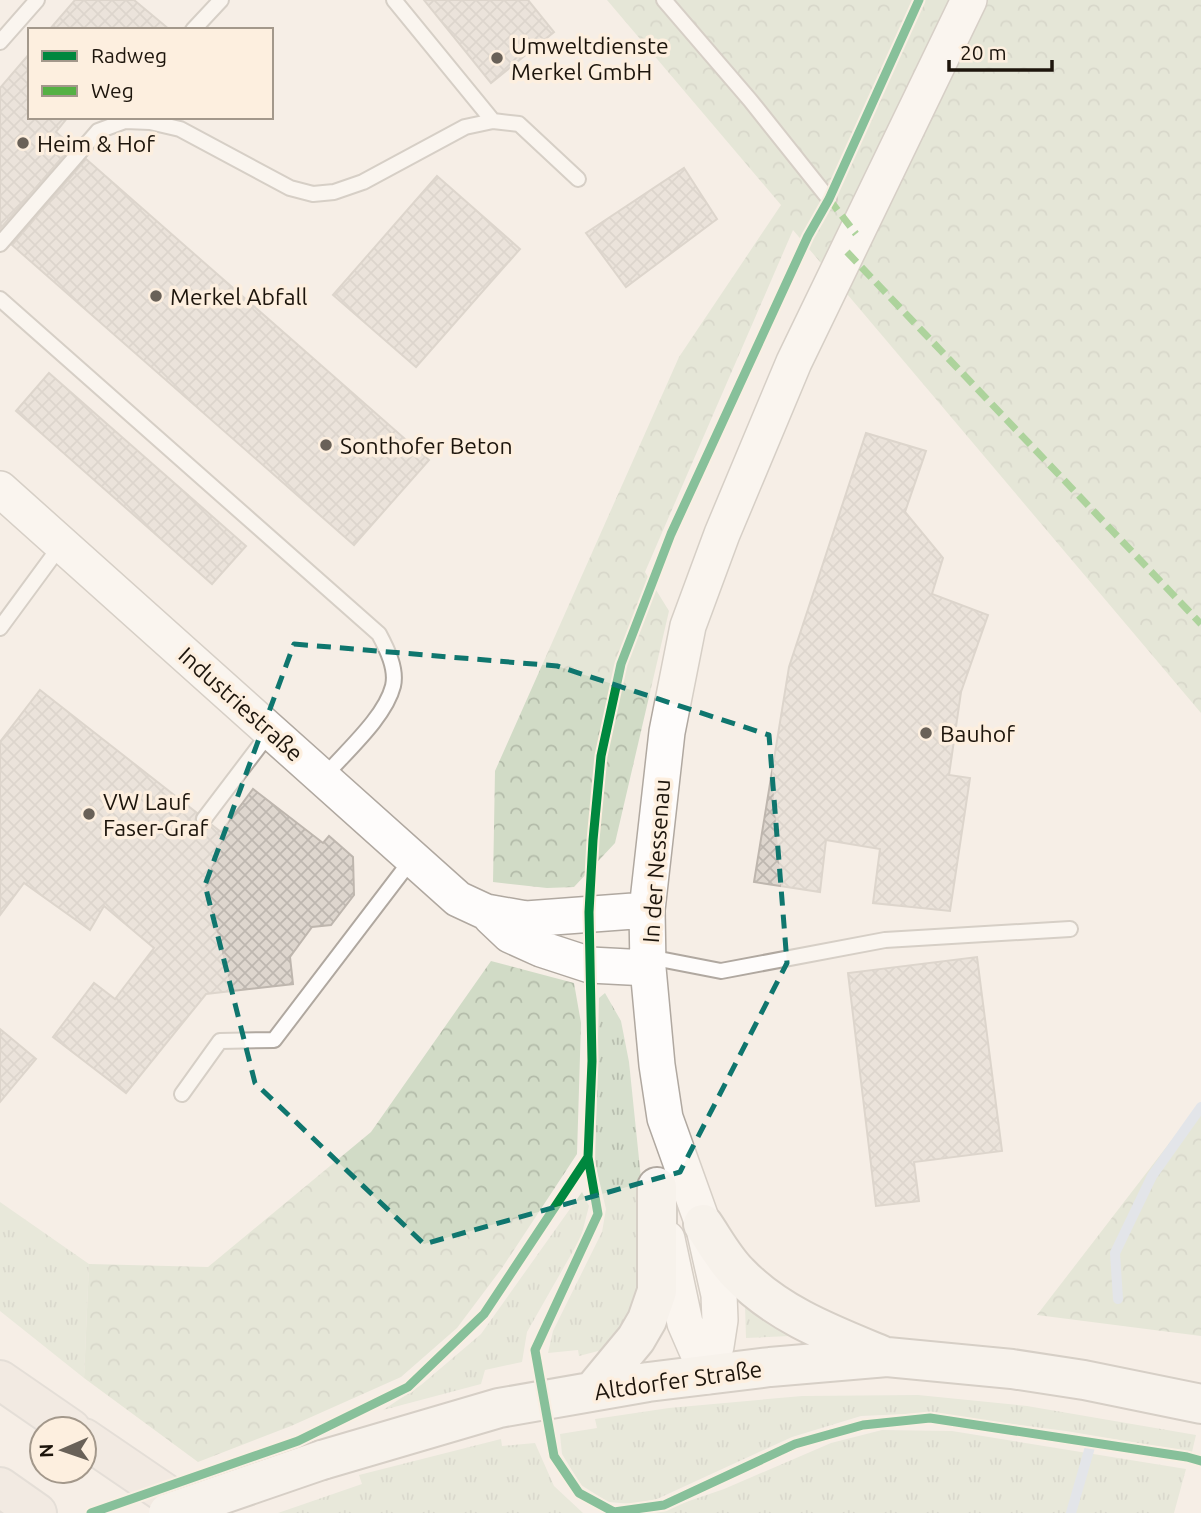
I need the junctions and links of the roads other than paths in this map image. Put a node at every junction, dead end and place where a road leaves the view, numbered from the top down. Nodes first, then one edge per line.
1 (37, 0) edge
2 (221, 0) edge
3 (394, 0) edge
4 (664, 0) edge
5 (969, 0) edge
6 (195, 28) edge
7 (0, 42) edge
8 (109, 119) edge
9 (493, 121) junction
10 (98, 131) junction
11 (578, 179) dead end
12 (830, 199) dead end
13 (0, 244) edge
14 (0, 299) edge
15 (0, 489) edge
16 (62, 544) junction
17 (0, 628) edge
18 (271, 731) junction
19 (323, 778) junction
20 (204, 819) dead end
21 (412, 859) junction
22 (647, 910) junction
23 (486, 912) junction
24 (1070, 929) dead end
25 (648, 963) junction
26 (182, 1094) dead end
27 (665, 1118) junction
28 (657, 1187) junction
29 (703, 1224) junction
30 (887, 1357) junction
31 (708, 1376) junction
32 (0, 1380) edge
33 (593, 1391) junction
34 (1201, 1404) edge
35 (51, 1415) edge
36 (98, 1448) edge
37 (167, 1513) edge
38 (194, 1513) edge

1 - 7 lane
2 - 6 lane
3 - 9 lane
4 - 12 lane
5 - 22 street, In der Nessenau
8 - 10 lane
9 - 10 lane
9 - 11 lane
10 - 13 lane
14 - 19 lane
15 - 16 street, Industriestraße
16 - 17 lane
16 - 18 street, Industriestraße
18 - 19 street, Industriestraße
18 - 20 lane
19 - 21 street, Industriestraße
21 - 23 street, Industriestraße
21 - 26 lane
22 - 23 street, Industriestraße
22 - 25 street, In der Nessenau
23 - 25 street, Industriestraße
24 - 25 lane
25 - 27 street, In der Nessenau
27 - 28 street, In der Nessenau
27 - 29 street, In der Nessenau
28 - 31 street, In der Nessenau
28 - 33 main road
29 - 30 main road
29 - 31 street, In der Nessenau
30 - 31 main road, Altdorfer Straße
30 - 34 main road, Altdorfer Straße
31 - 33 main road, Altdorfer Straße
32 - 35 highway
33 - 37 main road, Altdorfer Straße, bridge
36 - 38 highway

